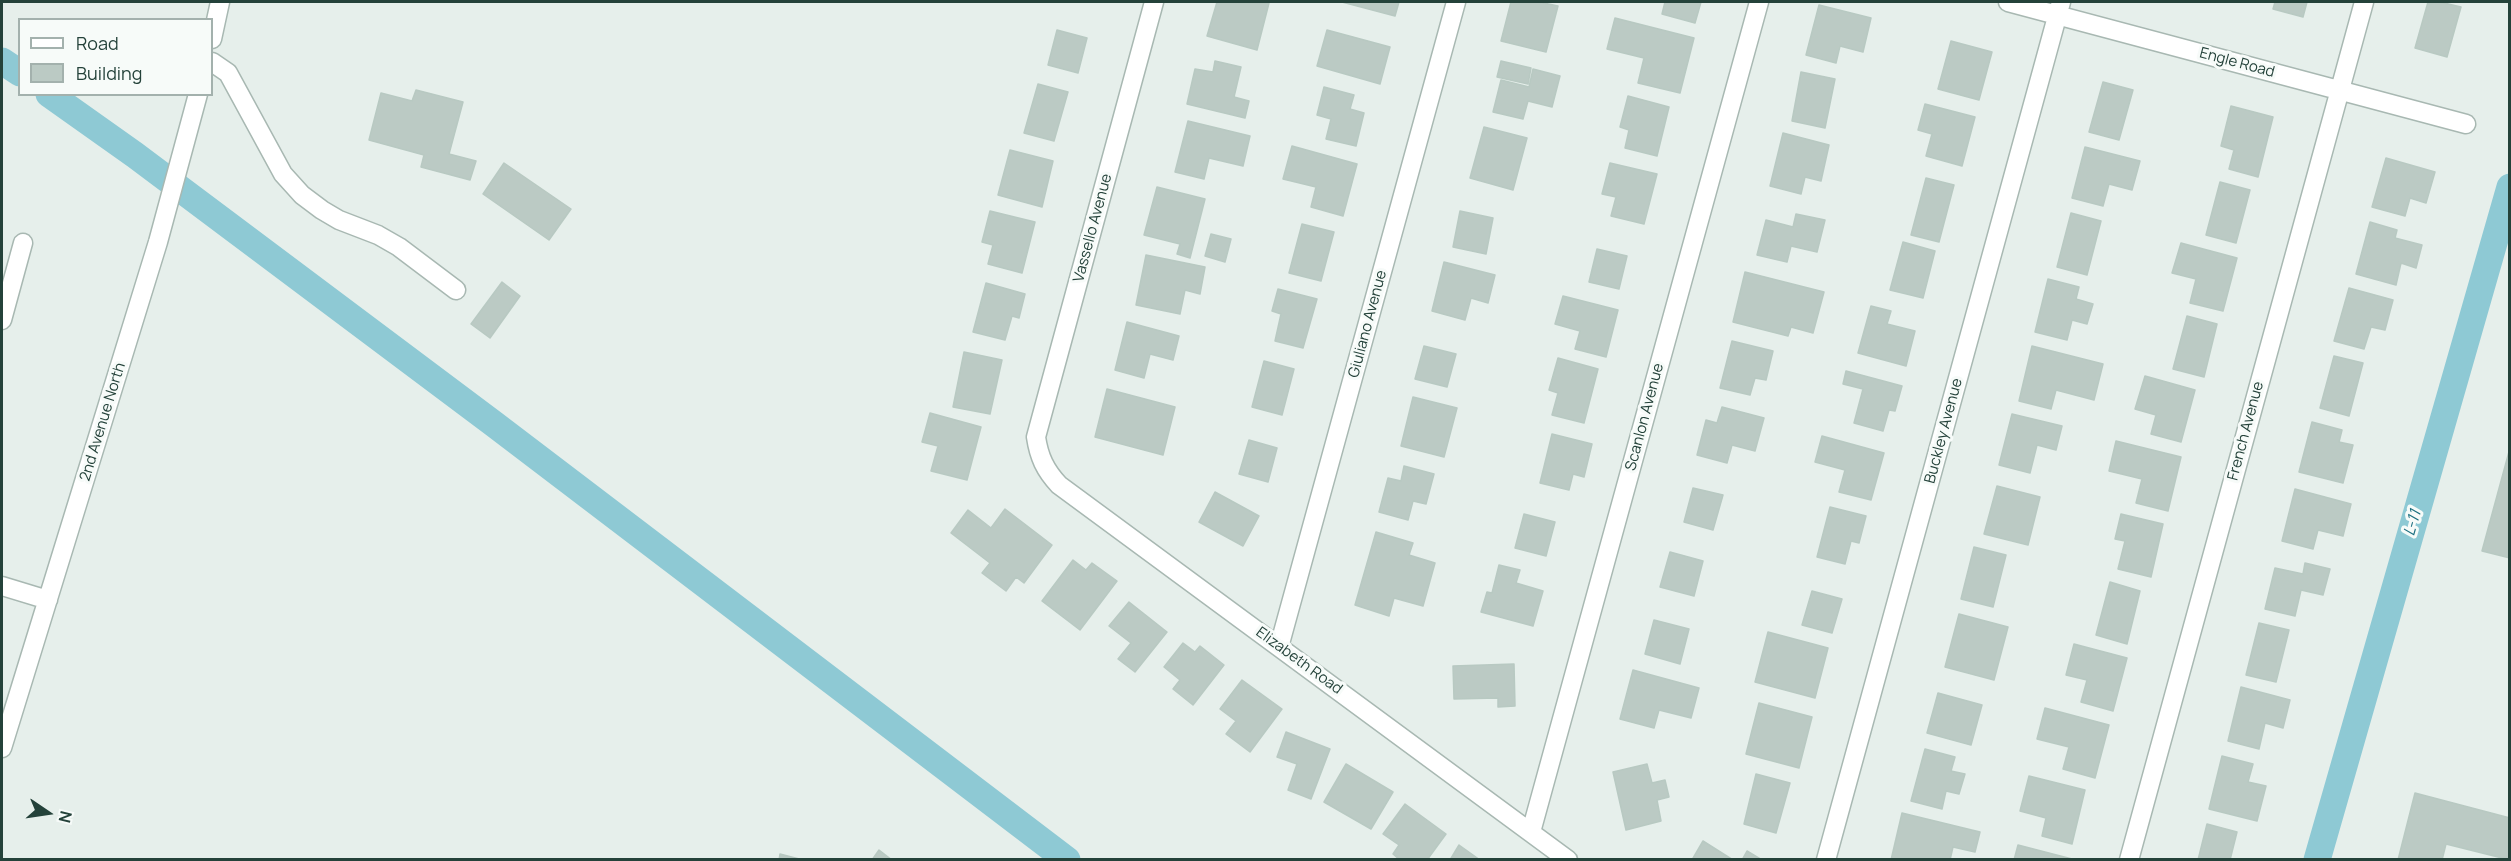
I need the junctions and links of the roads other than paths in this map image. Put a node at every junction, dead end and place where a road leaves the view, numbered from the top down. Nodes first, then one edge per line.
1 (220, 2) edge
2 (1154, 2) edge
3 (1456, 2) edge
4 (1759, 2) edge
5 (2008, 2) edge
6 (2364, 2) edge
7 (2060, 8) edge
8 (213, 34) edge
9 (213, 63) edge
10 (2340, 90) junction
11 (197, 96) edge
12 (2466, 124) dead end
13 (23, 243) dead end
14 (456, 290) dead end
15 (2, 320) edge
16 (1039, 455) joint
17 (2, 586) edge
18 (48, 600) junction
19 (1279, 647) junction
20 (2, 748) edge
21 (1531, 832) junction
22 (1568, 860) edge
23 (1826, 860) edge
24 (2129, 860) edge

1 - 8 street
2 - 16 street, Vassello Avenue
3 - 19 street, Giuliano Avenue
4 - 21 street, Scanlon Avenue
5 - 7 street, Engle Road
6 - 10 street, French Avenue
7 - 10 street, Engle Road
7 - 23 street, Buckley Avenue
9 - 14 street
10 - 12 street, Engle Road
10 - 24 street, French Avenue
11 - 18 street, 2nd Avenue North
13 - 15 street
16 - 19 street, Elizabeth Road
17 - 18 street
18 - 20 street, 2nd Avenue North
19 - 21 street, Elizabeth Road
21 - 22 street, Elizabeth Road

